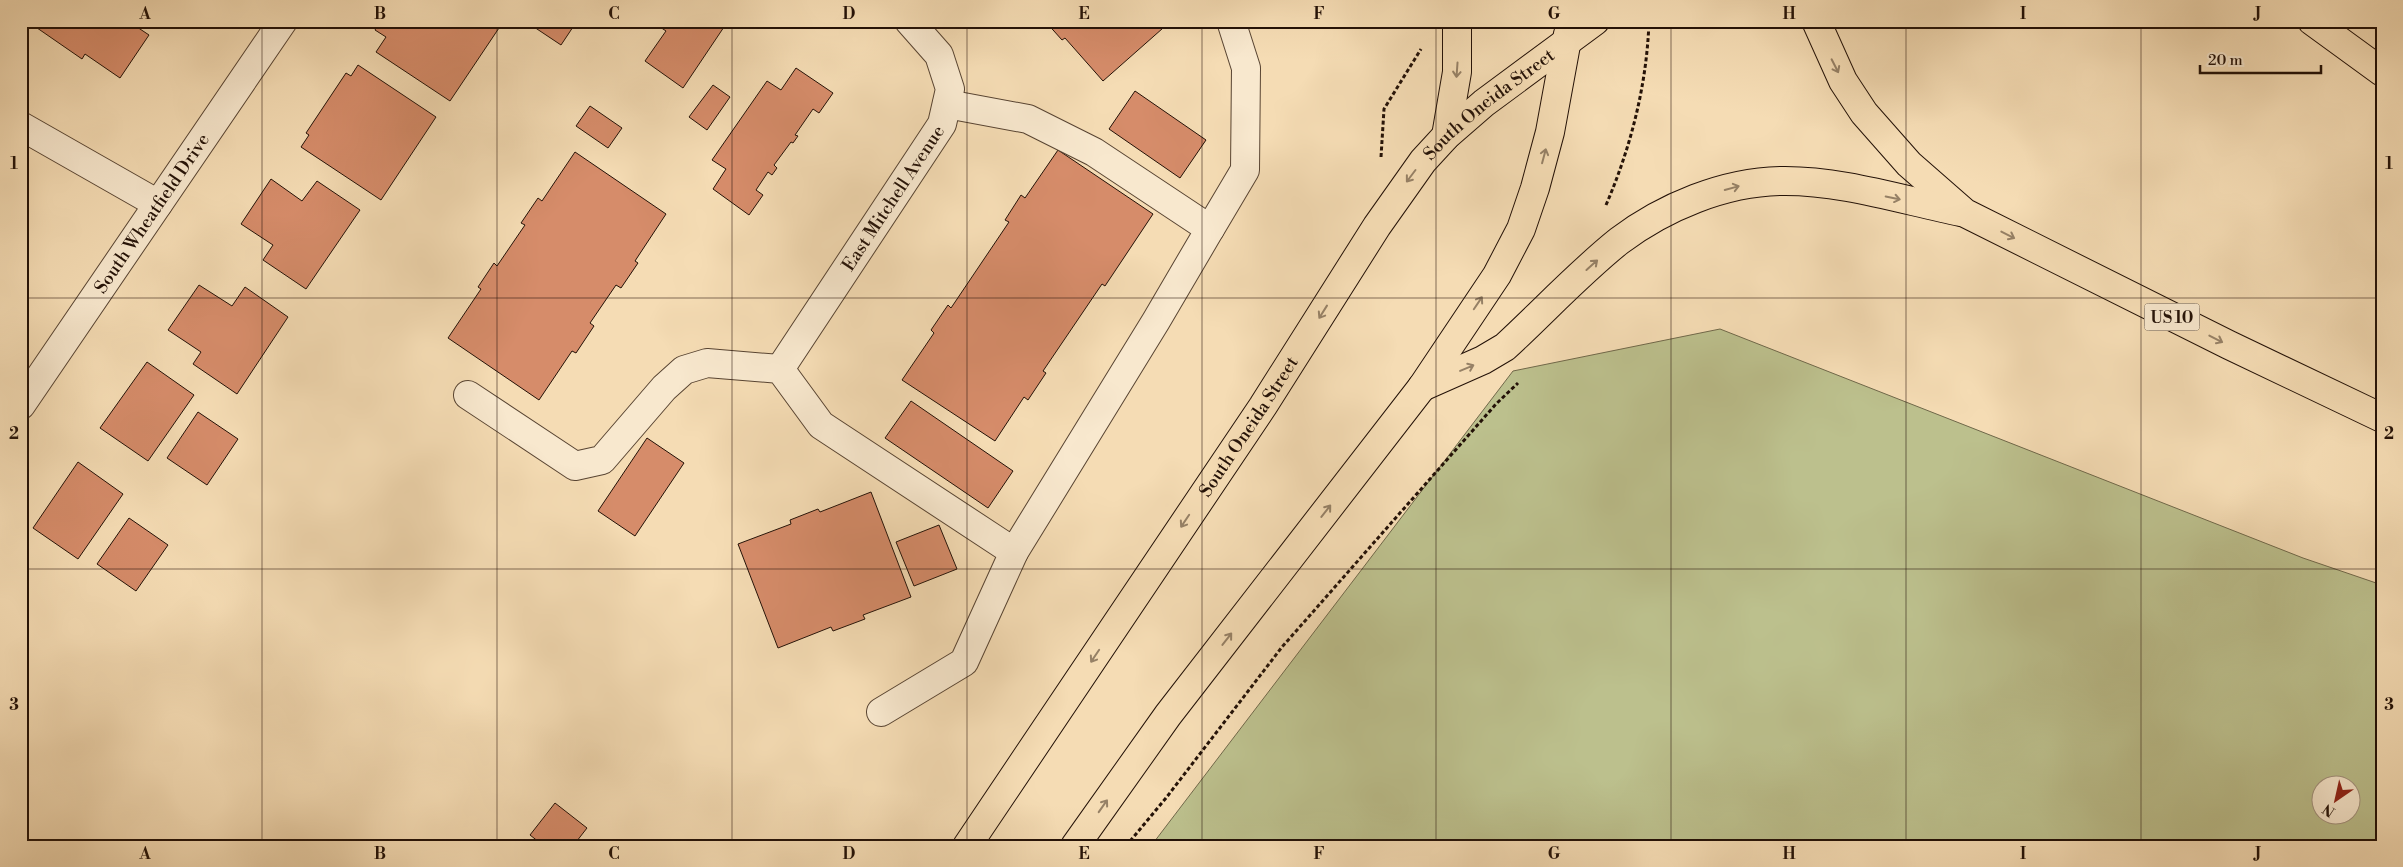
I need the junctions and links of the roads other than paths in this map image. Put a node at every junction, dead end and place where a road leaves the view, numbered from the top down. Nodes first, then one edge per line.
1 (283, 21) edge
2 (1231, 21) edge
3 (1458, 21) edge
4 (1595, 21) edge
5 (1816, 21) edge
6 (2312, 21) edge
7 (910, 22) edge
8 (1569, 32) edge
9 (2382, 72) edge
10 (947, 104) junction
11 (21, 126) edge
12 (1446, 136) junction
13 (158, 204) junction
14 (1965, 213) junction
15 (1210, 229) junction
16 (780, 369) junction
17 (1422, 387) junction
18 (468, 395) dead end
19 (21, 405) edge
20 (2382, 418) edge
21 (1014, 552) junction
22 (881, 712) dead end
23 (967, 846) edge
24 (1075, 846) edge

1 - 13 street, South Wheatfield Drive
2 - 15 street
3 -> 12 main road
4 - 8 main road, South Oneida Street
5 -> 14 main road, US 10
6 - 9 main road
7 - 10 street, East Mitchell Avenue
8 - 12 main road, South Oneida Street
17 -> 8 main road, South Oneida Street
10 - 15 street
10 - 16 street, East Mitchell Avenue
11 - 13 street
12 -> 23 main road, South Oneida Street
13 - 19 street, South Wheatfield Drive
17 -> 14 main road
14 -> 20 main road, US 10
15 - 21 street
16 - 18 street
16 - 21 street
24 -> 17 main road, South Oneida Street
21 - 22 street

